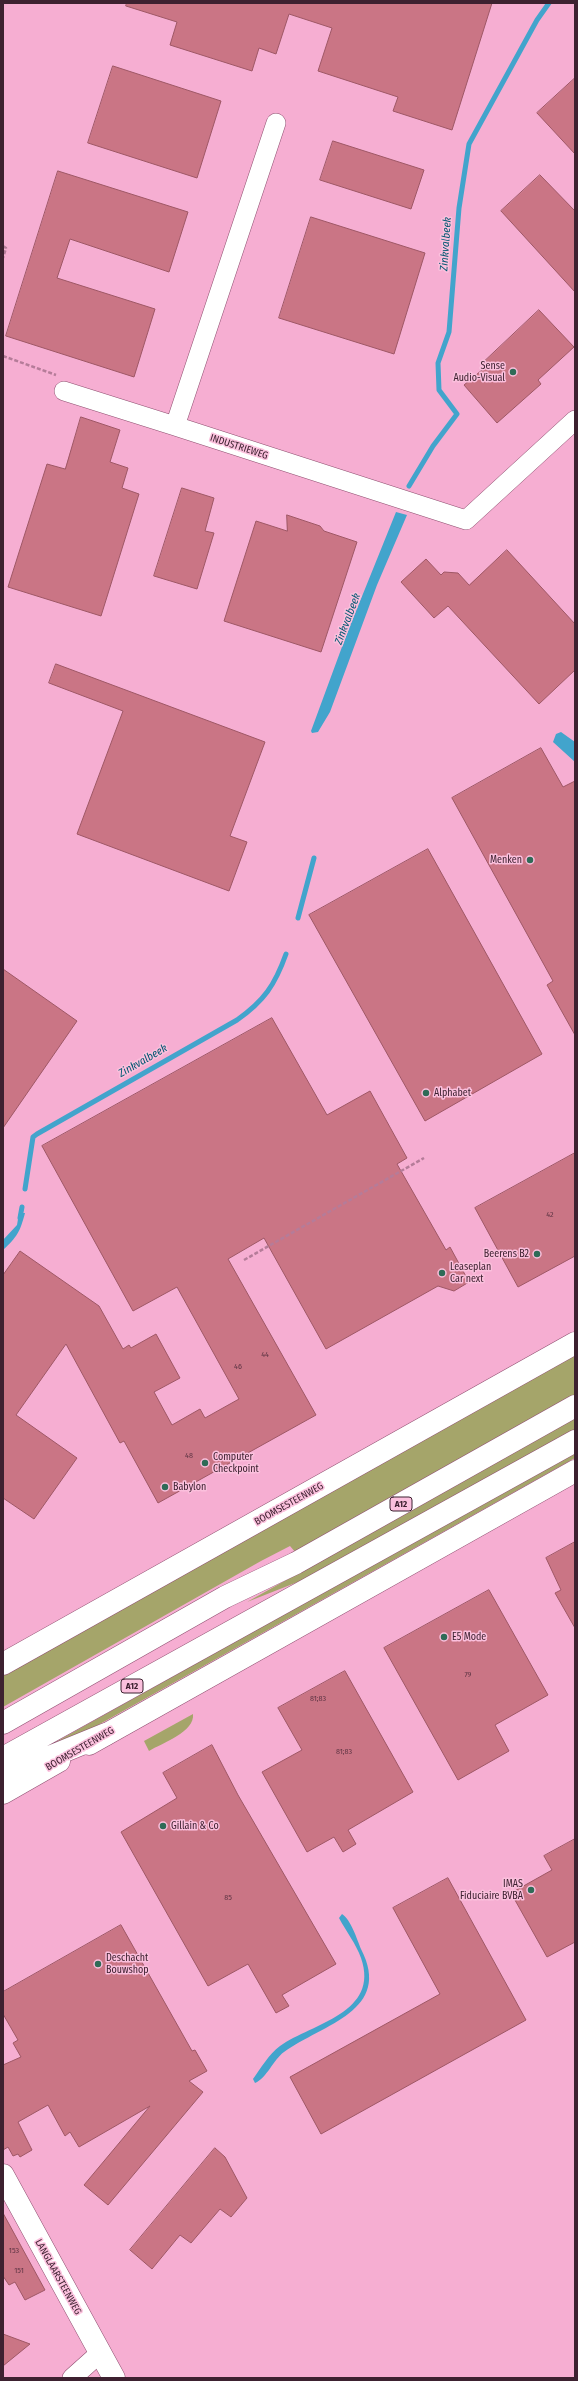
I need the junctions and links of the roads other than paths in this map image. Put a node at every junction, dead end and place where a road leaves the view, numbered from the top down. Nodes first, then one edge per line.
1 (276, 124) dead end
2 (64, 392) road end
3 (575, 420) edge
4 (175, 426) junction
5 (575, 1343) edge
6 (575, 1406) edge
7 (575, 1440) edge
8 (575, 1471) edge
9 (3, 1664) edge
10 (3, 1724) edge
11 (106, 1734) junction
12 (3, 1758) edge
13 (3, 1776) edge
14 (3, 1793) edge
15 (3, 2175) edge
16 (100, 2353) junction
17 (72, 2378) edge
18 (114, 2378) edge

1 - 4 street
2 - 4 street
3 - 4 street, INDUSTRIEWEG
5 - 9 main road, BOOMSESTEENWEG
6 - 10 main road, A12
7 - 12 main road, A12
8 - 11 main road, BOOMSESTEENWEG
11 - 13 main road
11 - 14 main road, BOOMSESTEENWEG
15 - 16 main road, LANGLAARSTEENWEG
16 - 17 street
16 - 18 main road, LANGLAARSTEENWEG

